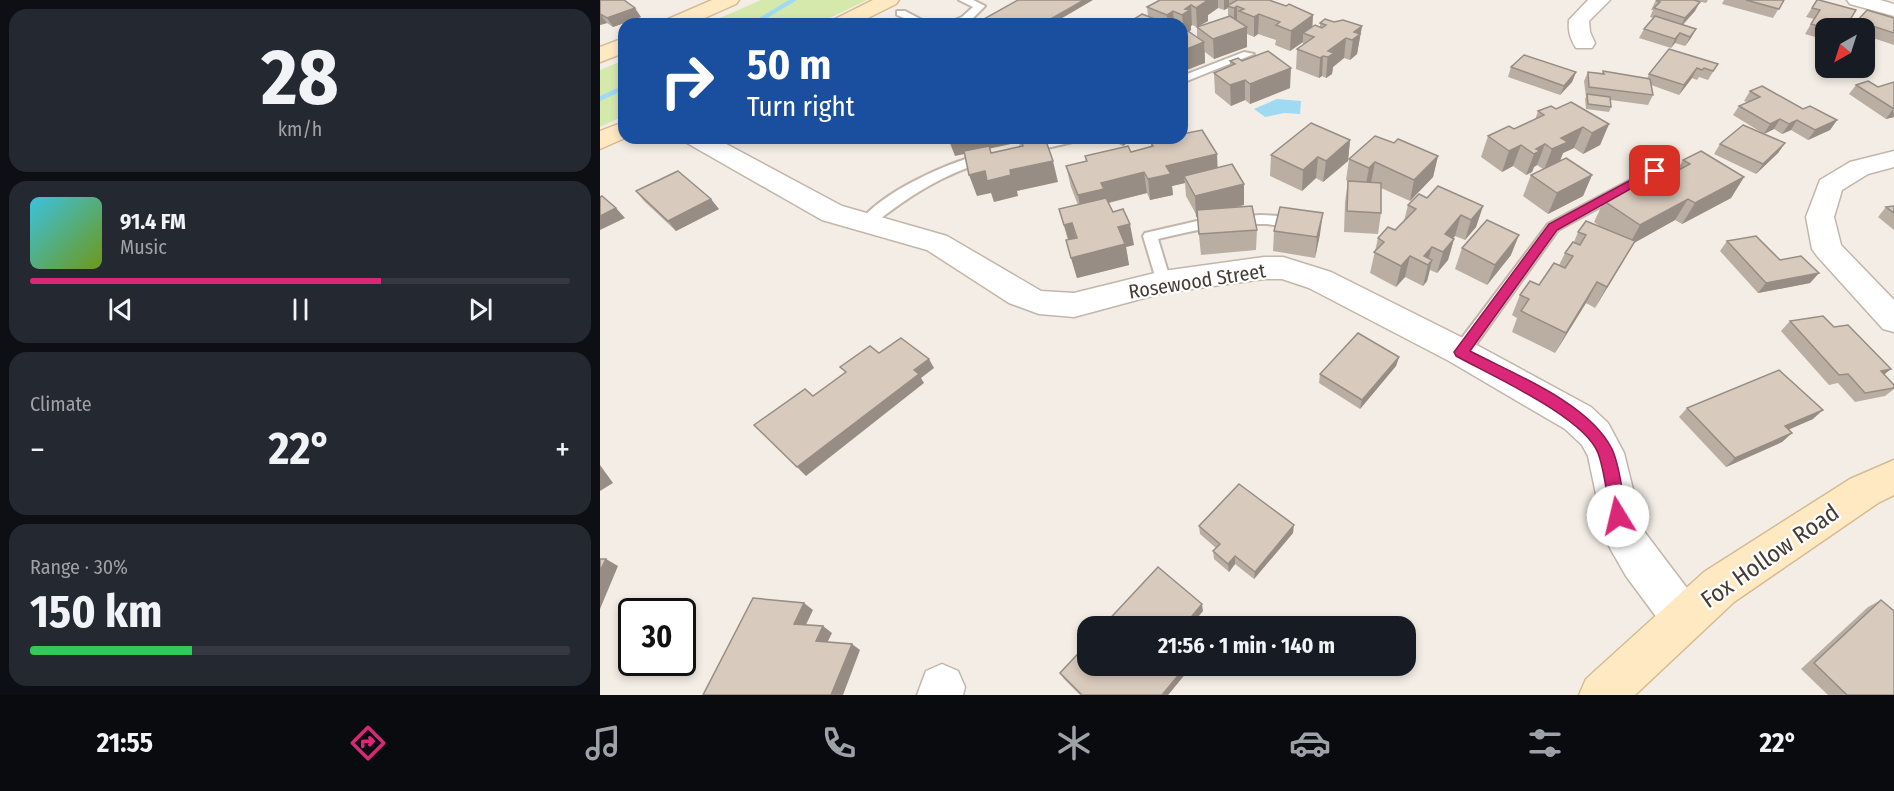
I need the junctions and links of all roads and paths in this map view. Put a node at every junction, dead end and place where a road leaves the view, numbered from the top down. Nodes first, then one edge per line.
1 (729, 0) edge
2 (964, 0) edge
3 (1600, 0) edge
4 (1857, 0) edge
5 (895, 7) edge
6 (1894, 10) edge
7 (687, 18) edge
8 (859, 18) edge
9 (912, 18) edge
10 (966, 18) edge
11 (1584, 43) dead end
12 (618, 48) edge
13 (1248, 54) dead end
14 (600, 55) edge
15 (1188, 78) edge
16 (618, 132) edge
17 (600, 141) edge
18 (707, 144) edge
19 (1047, 144) edge
20 (1894, 159) edge
21 (1655, 171) edge
22 (1310, 223) edge
23 (865, 224) junction
24 (1163, 282) junction
25 (1894, 320) edge
26 (1461, 352) junction
27 (1894, 477) edge
28 (1684, 619) junction
29 (1602, 695) edge

1 - 7 main road
2 - 10 lane
3 - 11 street
4 - 6 street
5 - 8 main road
5 - 9 lane
12 - 14 main road
13 - 15 lane
16 - 17 main road
18 - 23 street, Rosewood Street
19 - 23 lane
20 - 25 street
21 - 26 lane
22 - 24 lane
23 - 24 street, Rosewood Street
24 - 26 street, Rosewood Street
26 - 28 street, Rosewood Street
27 - 28 main road, Fox Hollow Road
28 - 29 main road, Fox Hollow Road

